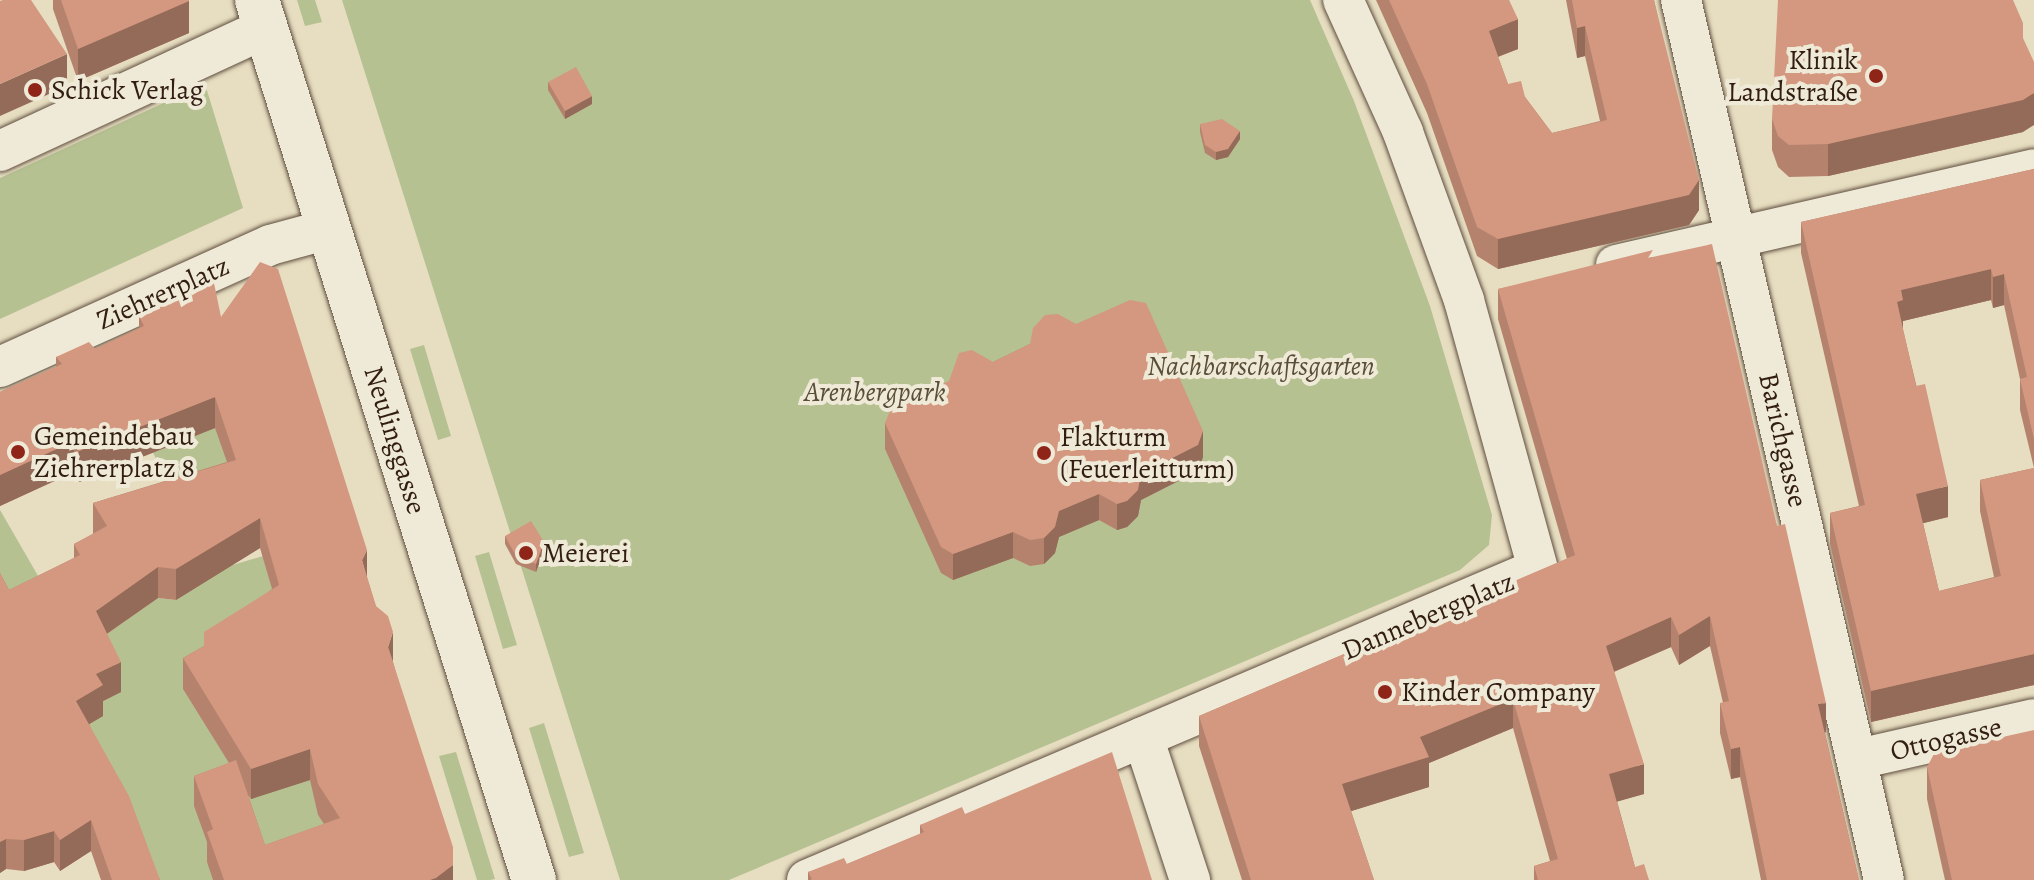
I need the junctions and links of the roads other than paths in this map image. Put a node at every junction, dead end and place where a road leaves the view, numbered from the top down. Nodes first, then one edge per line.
1 (1343, 0) edge
2 (1681, 0) edge
3 (261, 14) edge
4 (0, 151) edge
5 (2034, 169) edge
6 (329, 229) junction
7 (1735, 238) junction
8 (1574, 275) edge
9 (0, 367) edge
10 (2034, 719) edge
11 (1143, 737) junction
12 (1858, 759) junction
13 (534, 880) edge
14 (807, 880) edge
15 (1190, 880) edge
16 (1884, 880) edge

1 - 11 street, Dannebergplatz
2 - 7 street, Barichgasse
3 - 4 street
3 - 6 street, Neulinggasse
5 - 7 street
6 - 9 street, Ziehrerplatz
6 - 13 street, Neulinggasse
7 - 8 street
7 - 12 street, Barichgasse
10 - 12 street, Ottogasse
11 - 14 street, Dannebergplatz
11 - 15 street
12 - 16 street, Barichgasse

